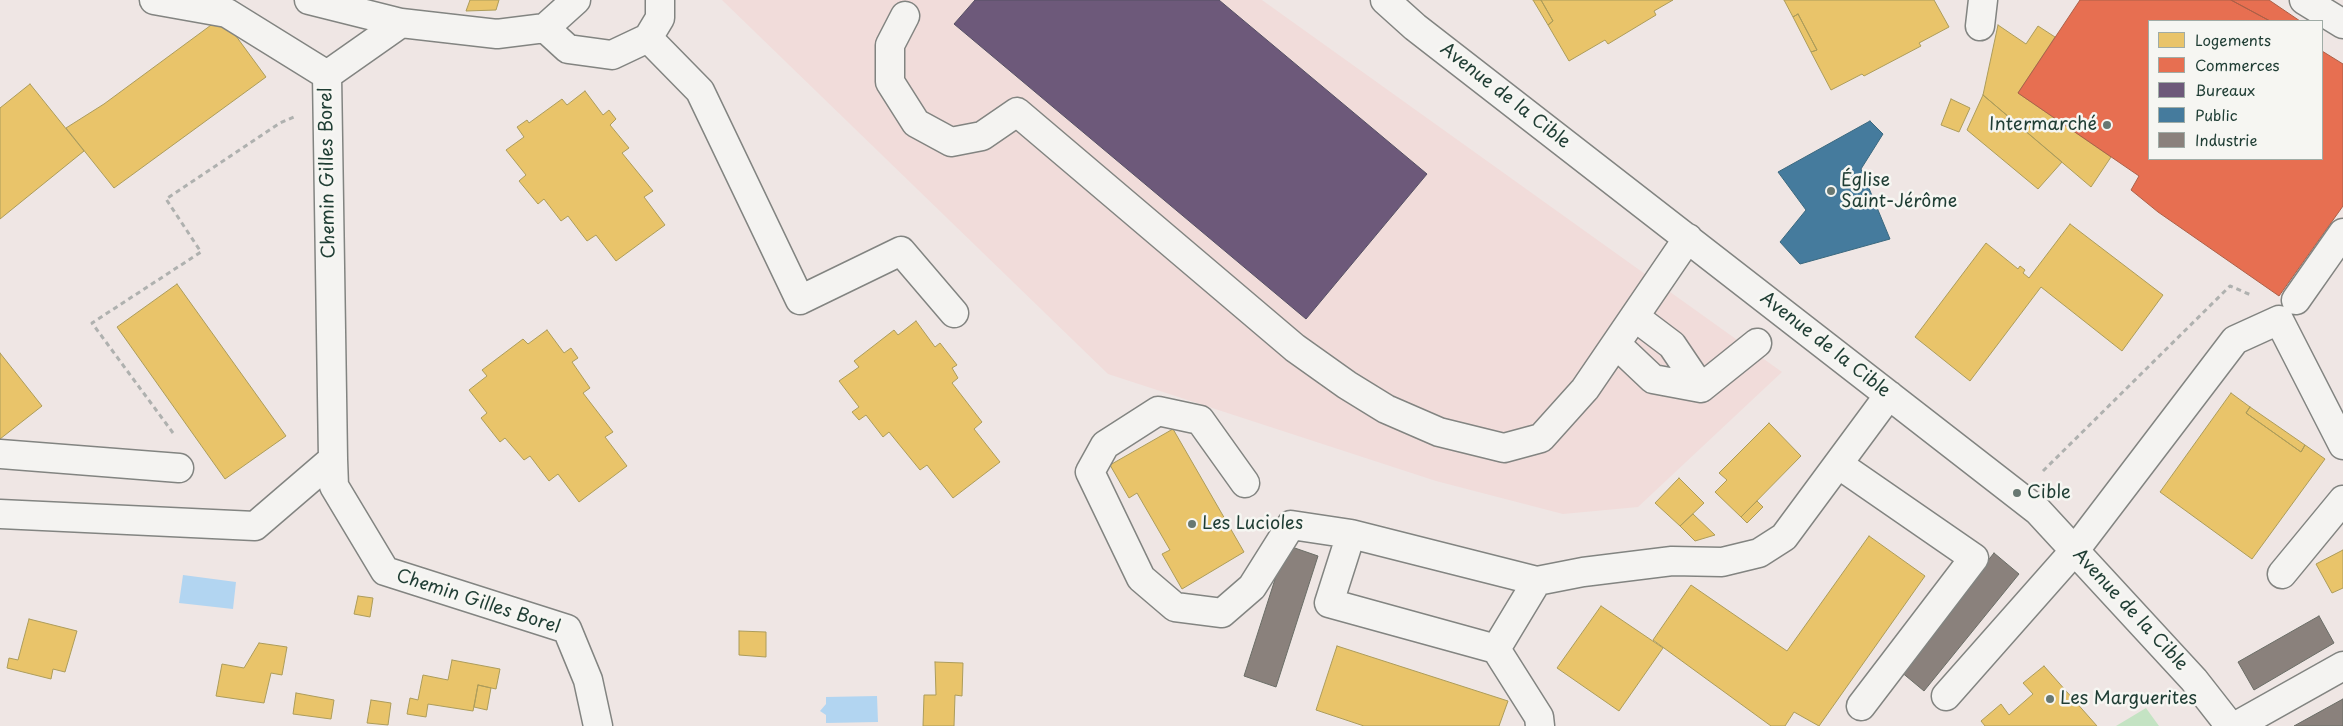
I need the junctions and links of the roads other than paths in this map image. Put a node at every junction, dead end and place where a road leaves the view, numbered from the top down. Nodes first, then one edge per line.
1 (154, 0) edge
2 (309, 0) edge
3 (576, 0) edge
4 (660, 0) edge
5 (1385, 0) edge
6 (2304, 0) edge
7 (905, 16) dead end
8 (401, 23) junction
9 (2343, 24) edge
10 (545, 28) junction
11 (648, 38) junction
12 (326, 75) junction
13 (2343, 234) edge
14 (1688, 238) junction
15 (2296, 300) road end
16 (954, 313) dead end
17 (1635, 317) junction
18 (1757, 343) dead end
19 (1616, 344) junction
20 (1701, 388) junction
21 (1889, 395) junction
22 (2343, 445) edge
23 (0, 454) edge
24 (332, 459) junction
25 (1838, 464) junction
26 (179, 468) road end
27 (1245, 483) dead end
28 (2343, 500) edge
29 (0, 514) edge
30 (1351, 534) junction
31 (2075, 550) junction
32 (2282, 574) dead end
33 (1537, 581) junction
34 (1496, 649) junction
35 (2343, 666) edge
36 (1946, 696) dead end
37 (1861, 706) dead end
38 (598, 726) edge
39 (1540, 726) edge
40 (2230, 726) edge
41 (2236, 726) edge

1 - 12 street
2 - 8 street
3 - 10 street
4 - 11 street
5 - 14 street, Avenue de la Cible
6 - 9 street
7 - 19 street
8 - 10 street
8 - 12 street, Chemin Gilles Borel
10 - 11 street
11 - 16 street
12 - 24 street, Chemin Gilles Borel
13 - 15 street
14 - 17 street
14 - 21 street, Avenue de la Cible
17 - 19 street
17 - 20 street
18 - 20 street
19 - 20 street
21 - 25 street
21 - 31 street, Avenue de la Cible
22 - 31 street
23 - 26 street
24 - 29 street
24 - 38 street, Chemin Gilles Borel
25 - 33 street
25 - 37 street
27 - 30 street
28 - 32 street
30 - 33 street
30 - 34 street
31 - 36 street
31 - 40 street, Avenue de la Cible
33 - 34 street
34 - 39 street
35 - 41 street

